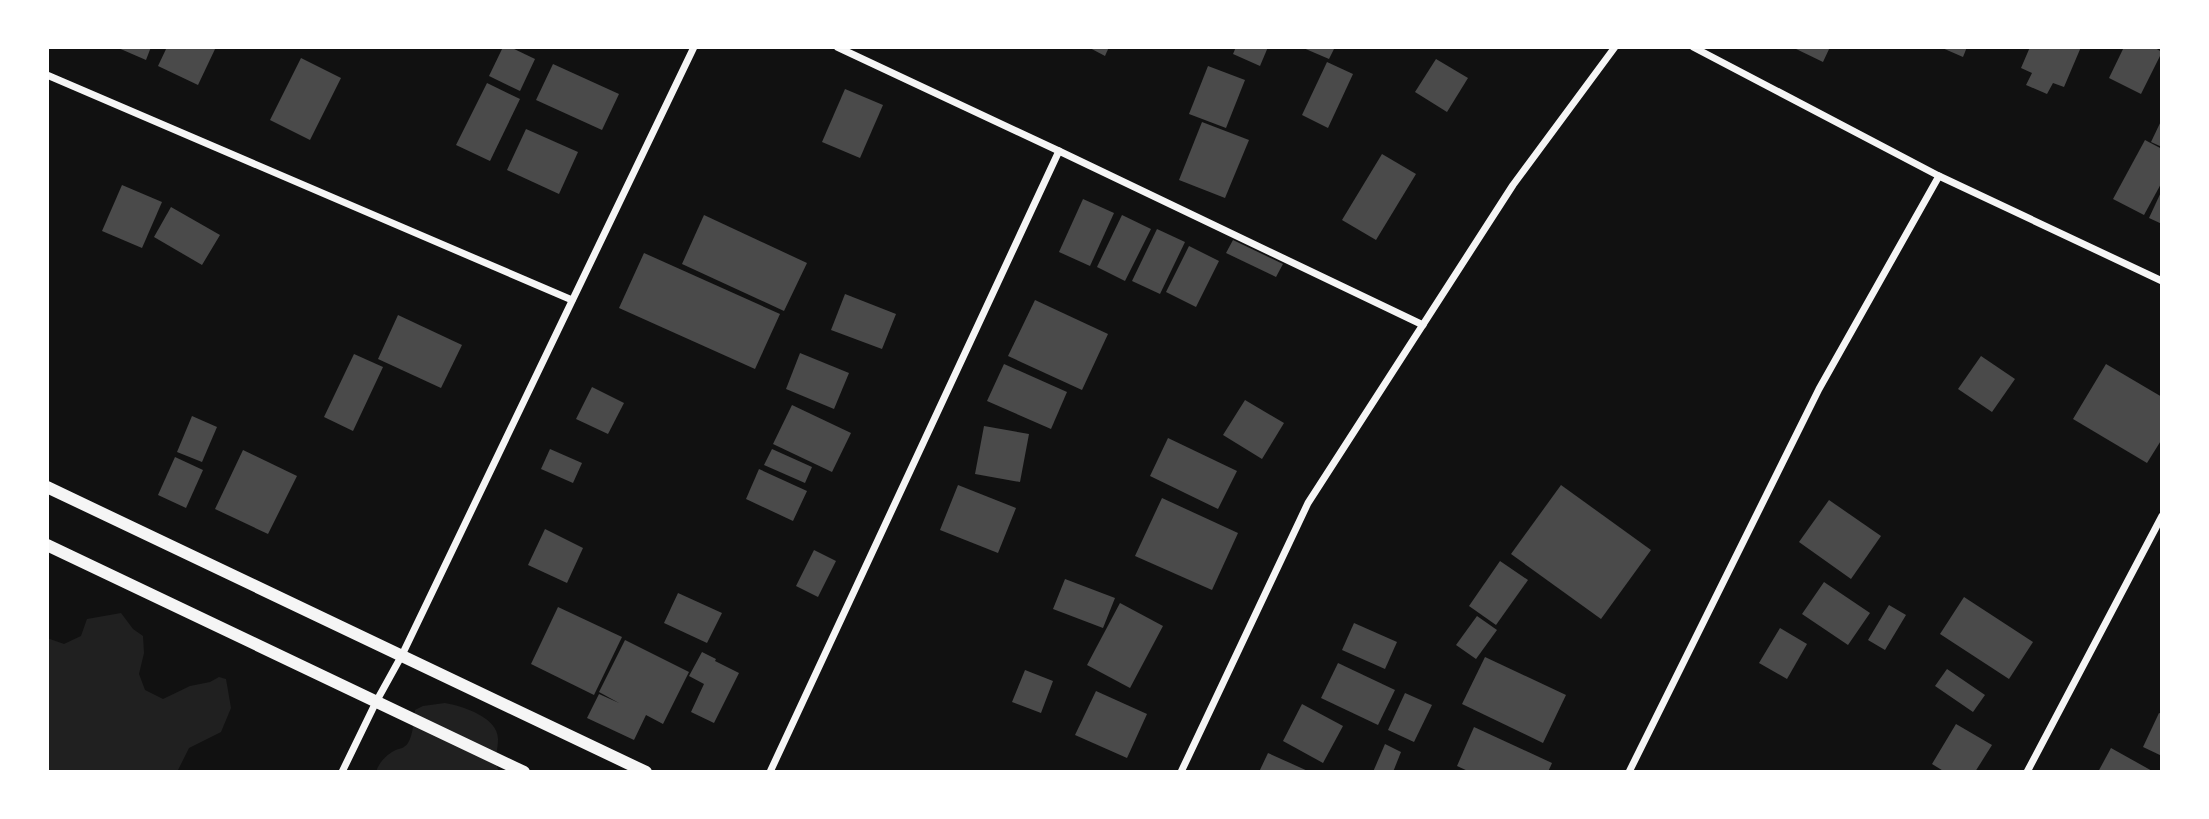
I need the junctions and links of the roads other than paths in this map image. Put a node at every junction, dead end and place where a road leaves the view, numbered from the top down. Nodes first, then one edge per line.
1 (694, 47) edge
2 (837, 47) edge
3 (1615, 47) edge
4 (1693, 47) edge
5 (47, 75) edge
6 (1059, 151) junction
7 (1939, 176) junction
8 (2162, 281) edge
9 (572, 300) junction
10 (1423, 325) junction
11 (47, 487) edge
12 (2162, 516) edge
13 (47, 545) edge
14 (402, 655) junction
15 (376, 702) junction
16 (342, 772) edge
17 (524, 772) edge
18 (646, 772) edge
19 (770, 772) edge
20 (1181, 772) edge
21 (1629, 772) edge
22 (2027, 772) edge

1 - 9 street
2 - 6 street
3 - 10 street
4 - 7 street
5 - 9 street
6 - 10 street
6 - 19 street
7 - 8 street
7 - 21 street
9 - 14 street
10 - 20 street
11 - 14 street
12 - 22 street
13 - 15 street
14 - 15 street
14 - 18 street
15 - 16 street
15 - 17 street

